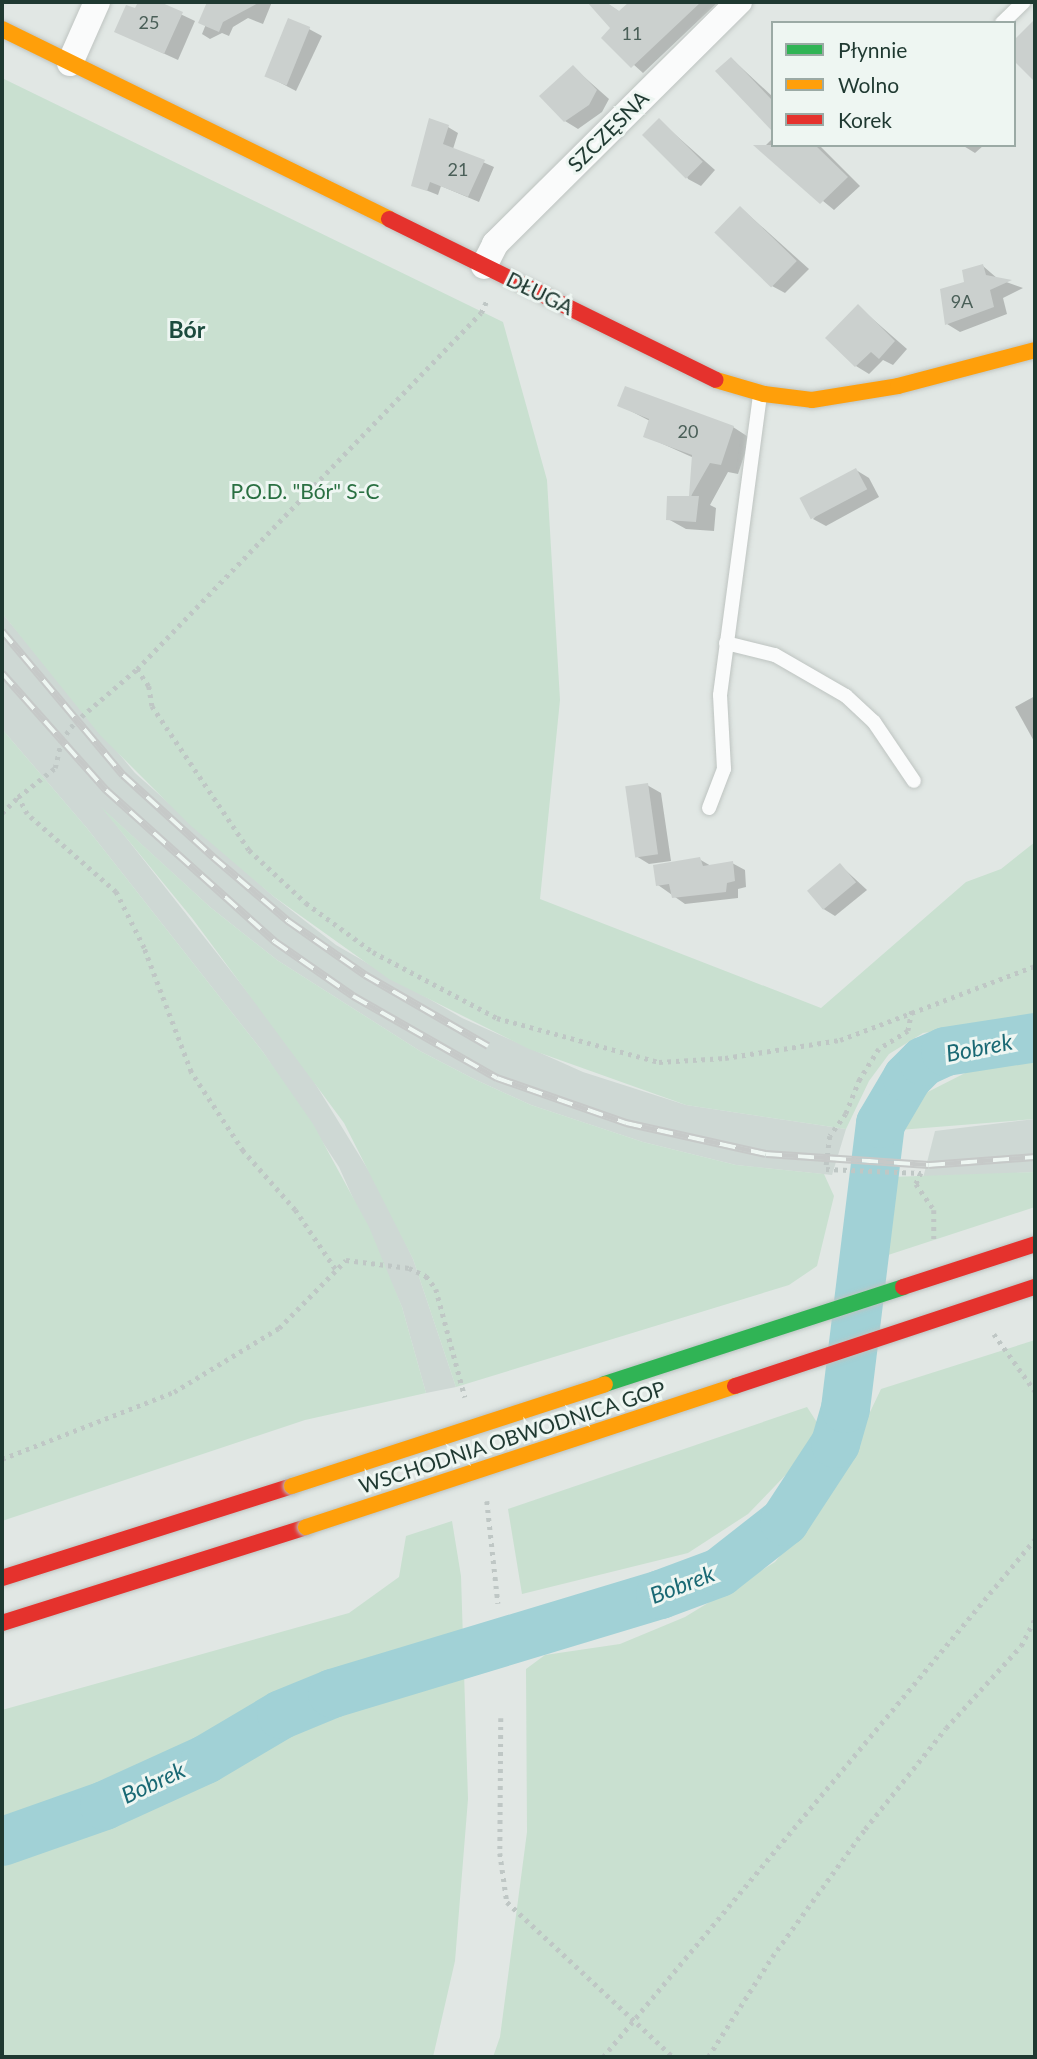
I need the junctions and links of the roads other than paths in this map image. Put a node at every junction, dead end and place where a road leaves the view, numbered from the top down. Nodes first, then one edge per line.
1 (96, 2) edge
2 (739, 2) edge
3 (1024, 2) edge
4 (1004, 21) edge
5 (2, 29) edge
6 (70, 63) junction
7 (493, 270) junction
8 (1035, 350) edge
9 (760, 393) junction
10 (726, 643) junction
11 (914, 781) dead end
12 (709, 808) dead end
13 (1035, 1244) edge
14 (1035, 1287) edge
15 (2, 1578) edge
16 (2, 1623) edge

1 - 6 street
2 - 7 street, SZCZĘSNA
3 - 4 lane
5 - 6 main road, DŁUGA
6 - 7 main road, DŁUGA
7 - 9 main road, DŁUGA
8 - 9 main road, DŁUGA
9 - 10 lane
10 - 11 lane
10 - 12 lane
13 - 15 main road, WSCHODNIA OBWODNICA GOP, bridge
14 - 16 main road, WSCHODNIA OBWODNICA GOP, bridge

